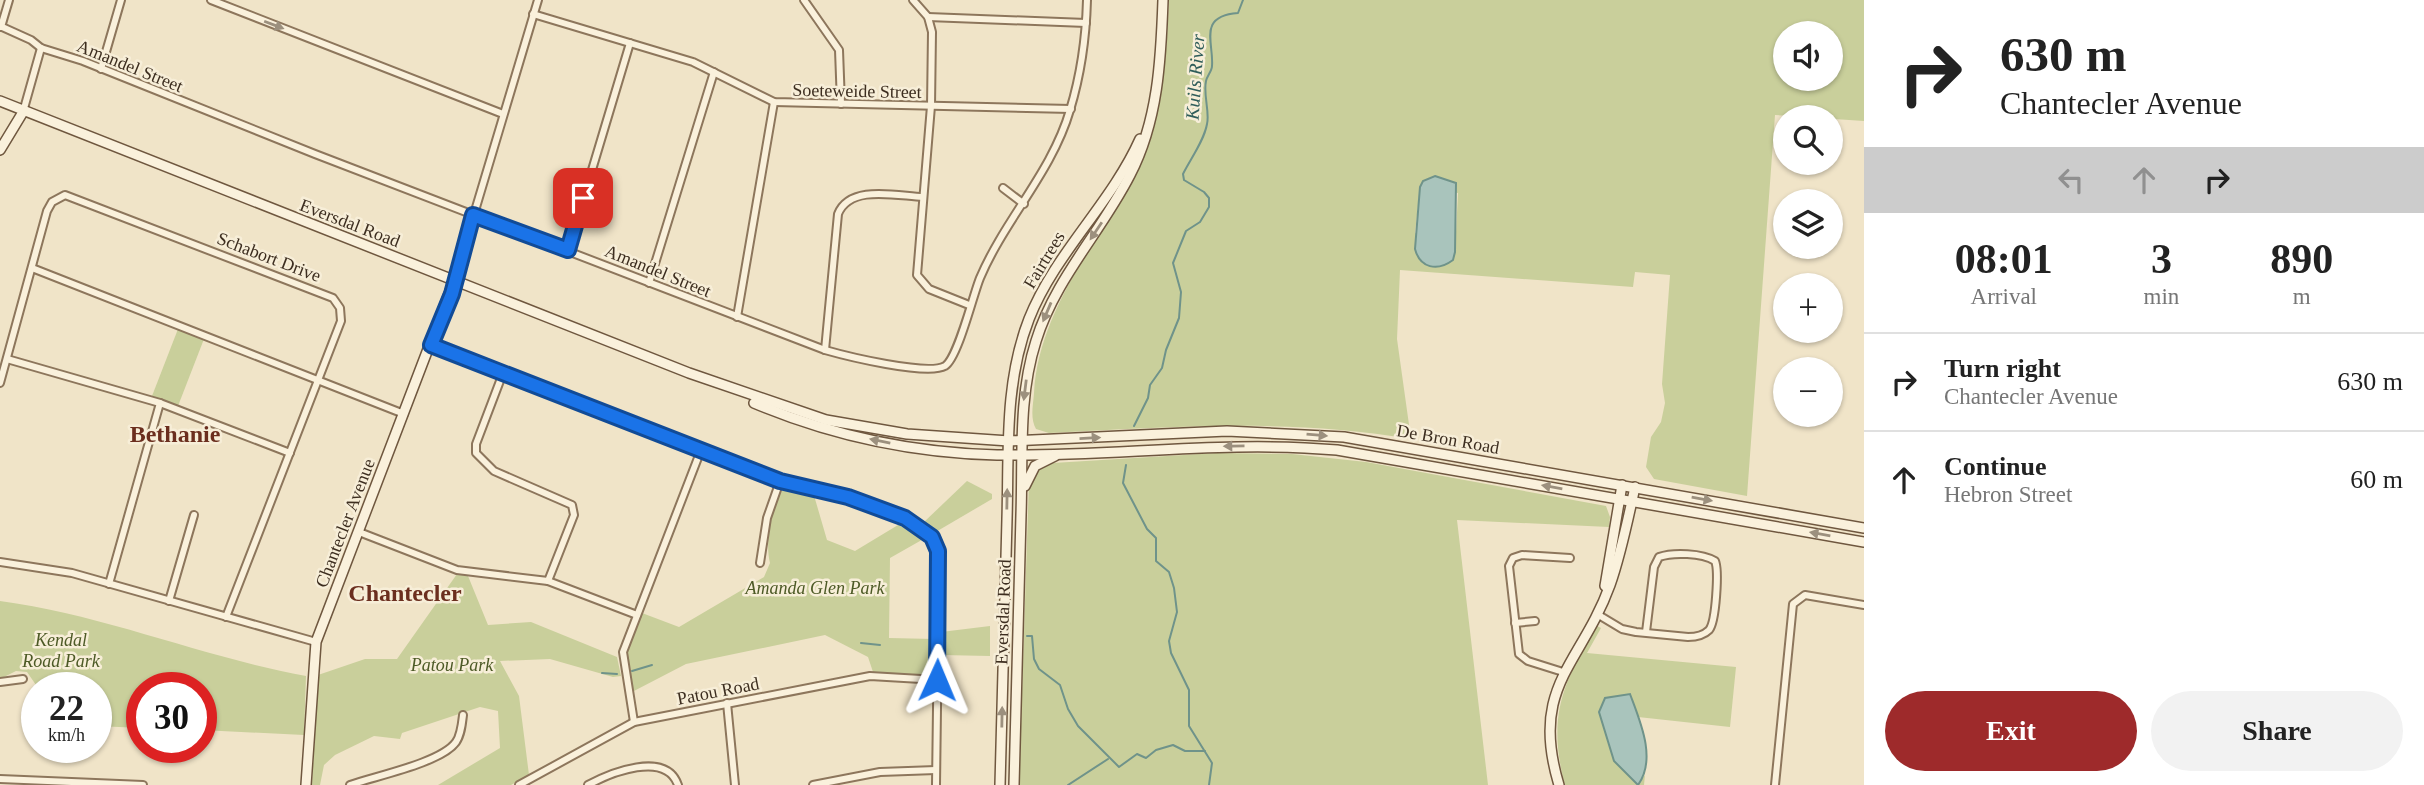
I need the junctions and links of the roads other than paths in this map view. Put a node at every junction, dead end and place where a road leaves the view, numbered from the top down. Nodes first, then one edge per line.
1 (9, 0) edge
2 (121, 0) edge
3 (211, 0) edge
4 (538, 0) edge
5 (804, 0) edge
6 (913, 0) edge
7 (1087, 0) edge
8 (1164, 0) edge
9 (533, 15) junction
10 (928, 17) junction
11 (1086, 23) junction
12 (1, 26) edge
13 (630, 43) junction
14 (41, 48) junction
15 (101, 69) junction
16 (714, 72) junction
17 (0, 101) edge
18 (774, 102) junction
19 (841, 104) junction
20 (931, 106) junction
21 (1071, 109) junction
22 (1152, 111) junction
23 (23, 112) junction
24 (503, 114) junction
25 (0, 150) edge
26 (1003, 188) dead end
27 (923, 197) junction
28 (1024, 204) junction
29 (473, 215) junction
30 (568, 250) junction
31 (32, 268) junction
32 (454, 281) junction
33 (649, 283) junction
34 (969, 305) junction
35 (737, 317) junction
36 (431, 345) junction
37 (825, 350) junction
38 (7, 359) junction
39 (503, 373) junction
40 (689, 373) junction
41 (318, 379) junction
42 (0, 383) edge
43 (160, 403) junction
44 (404, 414) junction
45 (1009, 441) junction
46 (1022, 441) junction
47 (701, 450) junction
48 (290, 453) junction
49 (1063, 453) junction
50 (1008, 455) junction
51 (1022, 455) junction
52 (780, 481) junction
53 (1622, 485) junction
54 (1634, 487) junction
55 (1022, 497) junction
56 (1619, 499) junction
57 (1632, 501) junction
58 (194, 515) dead end
59 (1864, 528) edge
60 (359, 531) junction
61 (1864, 542) edge
62 (1570, 558) dead end
63 (0, 562) edge
64 (760, 563) dead end
65 (548, 580) junction
66 (109, 584) junction
67 (169, 601) junction
68 (1602, 601) junction
69 (1864, 605) edge
70 (1597, 614) junction
71 (638, 615) junction
72 (226, 617) junction
73 (1535, 621) dead end
74 (1515, 623) junction
75 (1646, 632) junction
76 (316, 642) junction
77 (1563, 672) junction
78 (21, 679) edge
79 (937, 680) junction
80 (0, 682) edge
81 (727, 703) junction
82 (463, 715) dead end
83 (634, 722) junction
84 (936, 770) junction
85 (0, 779) edge
86 (32, 783) edge
87 (143, 785) edge
88 (306, 785) edge
89 (350, 785) edge
90 (519, 785) edge
91 (588, 785) edge
92 (678, 785) edge
93 (735, 785) edge
94 (813, 785) edge
95 (936, 785) edge
96 (1000, 785) edge
97 (1014, 785) edge
98 (1559, 785) edge
99 (1775, 785) edge

1 - 12 street
2 - 15 street
3 -> 24 street
4 - 9 street
5 - 19 street
6 - 10 street
7 - 11 street, Amandel Street
8 - 22 street, Fairtrees
9 - 13 street, Soeteweide Street
9 - 24 street
10 - 11 street
10 - 20 street
11 - 21 street, Amandel Street
12 - 14 street, Amandel Street
13 - 16 street, Soeteweide Street
13 - 30 street
14 - 15 street, Amandel Street
14 - 23 street
15 - 29 street, Amandel Street
16 - 18 street, Soeteweide Street
16 - 33 street
17 - 23 street, Eversdal Road
18 - 19 street, Soeteweide Street
18 - 35 street
19 - 20 street, Soeteweide Street
20 - 21 street, Soeteweide Street
20 - 27 street
21 - 28 street, Amandel Street
22 - 45 street, Fairtrees
22 -> 46 street, Fairtrees
23 - 25 street
23 - 32 street, Eversdal Road
24 - 29 street
26 - 28 street
27 - 34 street
27 - 37 street
28 - 34 street, Amandel Street
29 - 30 street, Amandel Street
29 - 32 street
30 - 33 street, Amandel Street
31 - 38 street, Schabort Drive
31 - 41 street
31 - 41 street, Schabort Drive
32 - 36 street, Chantecler Avenue
32 - 40 street, Eversdal Road
33 - 35 street, Amandel Street
34 - 37 street, Amandel Street
35 - 37 street, Amandel Street
36 - 39 street
36 - 44 street, Chantecler Avenue
38 - 42 street, Schabort Drive
38 - 43 street
39 - 47 street
39 - 65 street
40 - 45 street, Eversdal Road
50 -> 40 street, Eversdal Road
41 - 44 street
41 - 48 street, Schabort Drive
43 - 48 street
43 - 66 street
44 - 60 street, Chantecler Avenue
45 - 46 street, Eversdal Road
45 - 50 street, Fairtrees
46 - 51 street, Fairtrees
46 -> 53 street, De Bron Road
47 - 52 street
47 - 71 street
48 - 72 street, Schabort Drive
49 - 51 street, De Bron Road
49 - 55 street
56 -> 49 street, De Bron Road
50 - 51 street, Eversdal Road
96 -> 50 street, Eversdal Road
51 - 55 street, Eversdal Road
52 - 64 street
52 - 79 street
53 - 54 street, De Bron Road
53 - 56 street
54 - 57 street
54 -> 59 street, De Bron Road
55 - 97 street, Eversdal Road
56 - 57 street, De Bron Road
56 - 68 street
61 -> 57 street, De Bron Road
57 - 68 street
58 - 67 street
60 - 65 street
60 - 76 street, Chantecler Avenue
62 - 74 street
63 - 66 street
65 - 71 street
66 - 67 street
67 - 72 street
68 - 70 street
69 - 99 street
70 - 75 street
70 - 77 street
71 - 83 street
72 - 76 street
73 - 74 street
74 - 77 street
75 - 75 street
76 - 88 street, Chantecler Avenue
77 - 98 street
78 - 80 street
79 - 81 street, Patou Road
79 - 84 street
81 - 83 street, Patou Road
81 - 93 street
82 - 89 street
83 - 90 street, Patou Road
84 - 94 street
84 - 95 street
85 - 86 street
86 - 87 street
91 - 92 street

